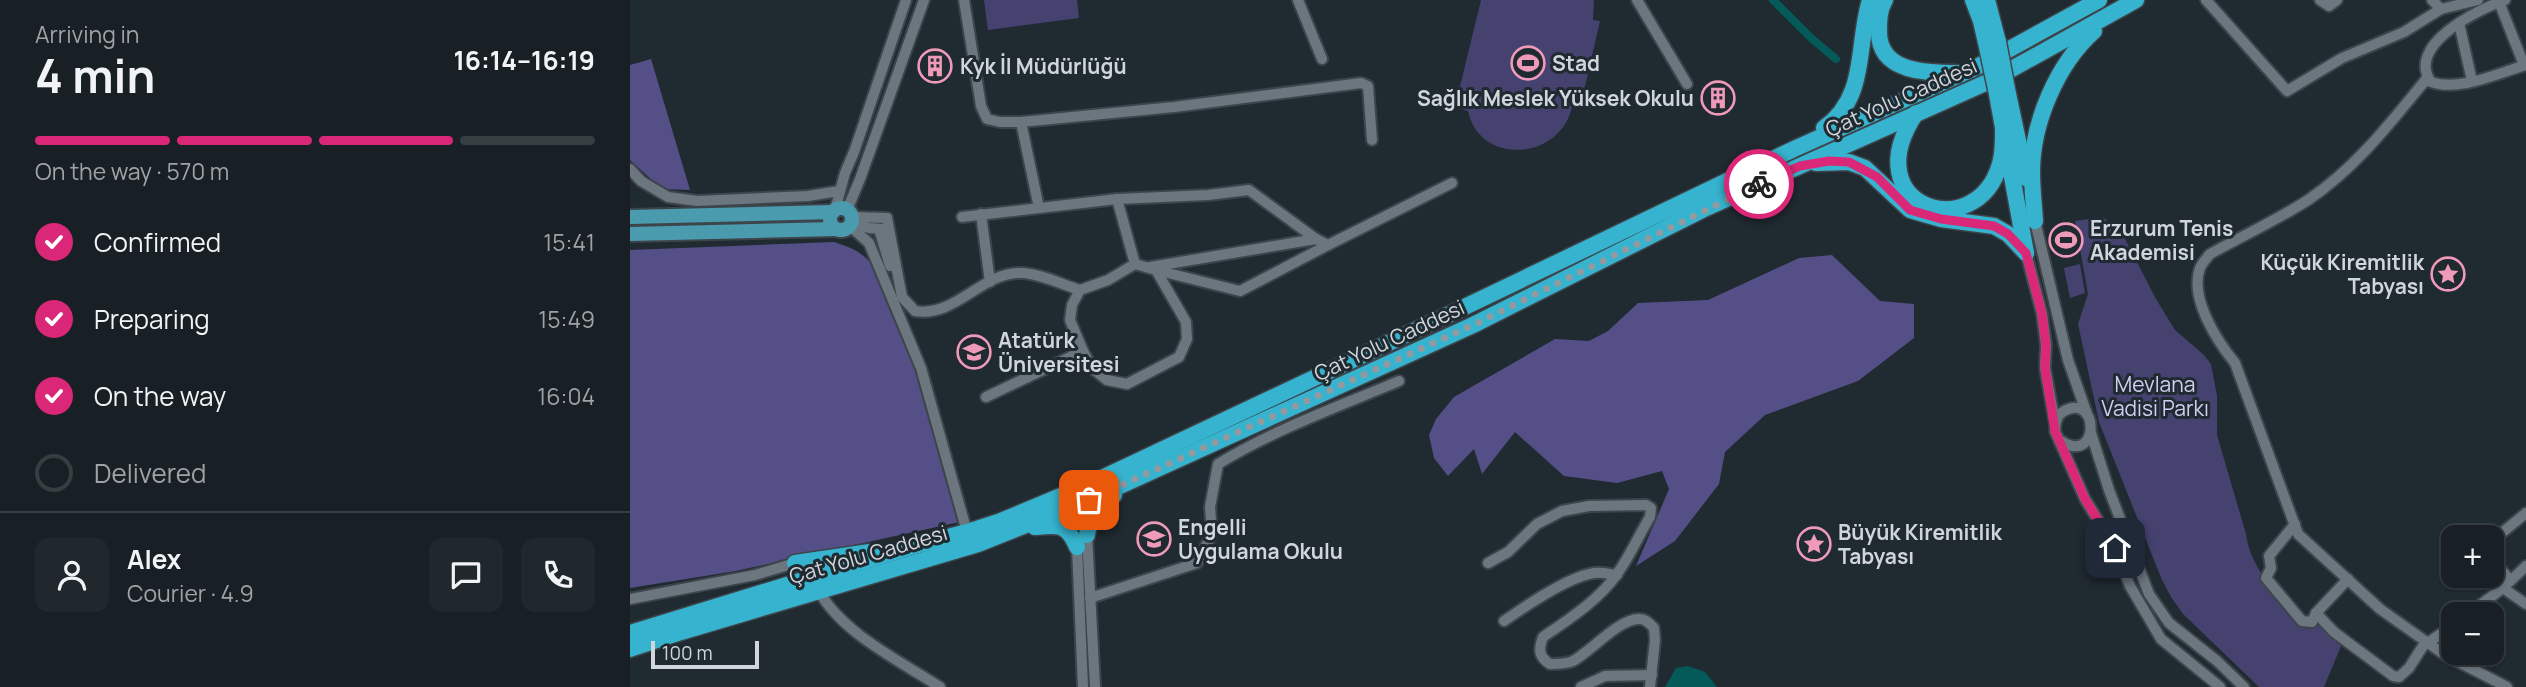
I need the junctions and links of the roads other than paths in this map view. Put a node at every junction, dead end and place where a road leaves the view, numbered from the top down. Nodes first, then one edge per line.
1 (906, 0) edge
2 (964, 0) edge
3 (1298, 0) edge
4 (1637, 0) edge
5 (1870, 0) edge
6 (1885, 0) edge
7 (1973, 0) edge
8 (1987, 0) edge
9 (2099, 0) edge
10 (2136, 0) edge
11 (2206, 0) edge
12 (2320, 0) edge
13 (2337, 0) edge
14 (2432, 0) edge
15 (2478, 0) edge
16 (922, 1) edge
17 (2502, 1) edge
18 (2441, 9) junction
19 (2112, 15) junction
20 (2459, 23) junction
21 (1992, 44) junction
22 (1322, 59) dead end
23 (2525, 65) edge
24 (1963, 73) junction
25 (2428, 77) junction
26 (2472, 81) junction
27 (1686, 84) dead end
28 (2002, 89) junction
29 (869, 110) junction
30 (1916, 113) junction
31 (884, 114) junction
32 (2003, 121) junction
33 (1021, 122) junction
34 (1372, 140) dead end
35 (1794, 149) junction
36 (1800, 166) junction
37 (630, 169) edge
38 (1452, 183) dead end
39 (839, 191) junction
40 (1117, 199) junction
41 (1038, 208) junction
42 (981, 214) junction
43 (845, 216) junction
44 (630, 217) edge
45 (962, 217) dead end
46 (2035, 221) junction
47 (630, 234) edge
48 (1316, 239) junction
49 (1328, 246) junction
50 (2026, 253) junction
51 (1135, 264) junction
52 (1152, 269) junction
53 (990, 282) junction
54 (1080, 290) junction
55 (1083, 351) junction
56 (1399, 381) dead end
57 (986, 397) dead end
58 (2087, 414) junction
59 (2055, 424) junction
60 (2091, 433) junction
61 (2061, 441) junction
62 (1122, 485) junction
63 (1085, 486) junction
64 (1076, 506) junction
65 (2526, 513) edge
66 (2295, 524) junction
67 (1020, 527) junction
68 (2504, 531) edge
69 (967, 532) junction
70 (1082, 541) junction
71 (914, 546) junction
72 (795, 563) joint
73 (1488, 563) dead end
74 (2526, 566) edge
75 (1617, 575) junction
76 (2348, 579) junction
77 (2504, 579) edge
78 (2507, 584) junction
79 (819, 591) junction
80 (1090, 598) junction
81 (630, 599) edge
82 (2484, 602) edge
83 (2526, 604) edge
84 (2316, 613) junction
85 (1504, 621) dead end
86 (630, 633) edge
87 (2441, 634) edge
88 (2428, 643) junction
89 (630, 649) edge
90 (2217, 661) junction
91 (2206, 674) junction
92 (1651, 675) junction
93 (1095, 682) edge
94 (1082, 684) edge
95 (940, 687) edge
96 (1070, 687) edge
97 (1581, 687) edge
98 (1650, 687) edge
99 (2220, 687) edge
100 (2244, 687) edge
101 (2507, 687) edge

1 - 29 street
2 - 33 street
3 - 22 street
4 - 27 street
5 - 35 highway
6 - 24 highway
7 - 21 highway
8 - 21 highway
9 - 24 highway, Çat Yolu Caddesi
10 - 19 highway, Çat Yolu Caddesi
11 - 18 street
12 - 13 street
14 - 18 street
15 - 18 street
16 - 31 street
17 - 20 street
17 - 23 street
19 - 30 highway, Çat Yolu Caddesi
19 - 46 highway
20 - 25 street
20 - 26 street
21 - 28 highway, bridge
23 - 26 street
24 - 35 highway, Çat Yolu Caddesi
25 - 26 street
25 - 66 street
28 - 32 highway
28 - 46 highway
29 - 31 street
29 - 39 street
30 - 32 highway
30 - 36 highway, Çat Yolu Caddesi
31 - 43 street
32 - 50 highway
33 - 34 street
33 - 41 street
35 - 63 highway, Çat Yolu Caddesi
36 - 50 highway
36 - 62 highway, Çat Yolu Caddesi
37 - 39 street
38 - 49 street
39 - 43 street
40 - 41 street
40 - 48 street
40 - 51 street
41 - 42 street
42 - 45 street
42 - 53 street
43 - 44 main road
43 - 47 main road
43 - 53 street
43 - 69 street
46 - 58 street
48 - 49 street
48 - 52 street
49 - 52 street
50 - 59 street
51 - 52 street
51 - 54 street
52 - 55 street
53 - 54 street
54 - 55 street
55 - 57 street
56 - 80 street
58 - 59 street
58 - 60 street
59 - 61 street
60 - 61 street
60 - 90 street
61 - 91 street
62 - 64 highway, Çat Yolu Caddesi
62 - 70 highway
63 - 64 highway
63 - 69 highway, Çat Yolu Caddesi
64 - 67 highway, Çat Yolu Caddesi
64 - 70 highway
65 - 68 street
66 - 76 street
66 - 84 street
67 - 70 highway
67 - 79 highway, Çat Yolu Caddesi
69 - 71 highway, Çat Yolu Caddesi
70 - 80 street
70 - 94 street
71 - 72 highway
71 - 86 highway, Çat Yolu Caddesi
72 - 81 street
73 - 75 street
74 - 78 street
75 - 85 street
75 - 92 street
76 - 84 street
76 - 88 street
77 - 78 street
78 - 82 street
78 - 83 street
79 - 89 highway, Çat Yolu Caddesi
79 - 95 street
80 - 93 street
84 - 88 street
87 - 88 street
88 - 101 street
90 - 91 street
90 - 100 street
91 - 99 street
92 - 97 street
92 - 98 street
93 - 94 street
94 - 96 street

